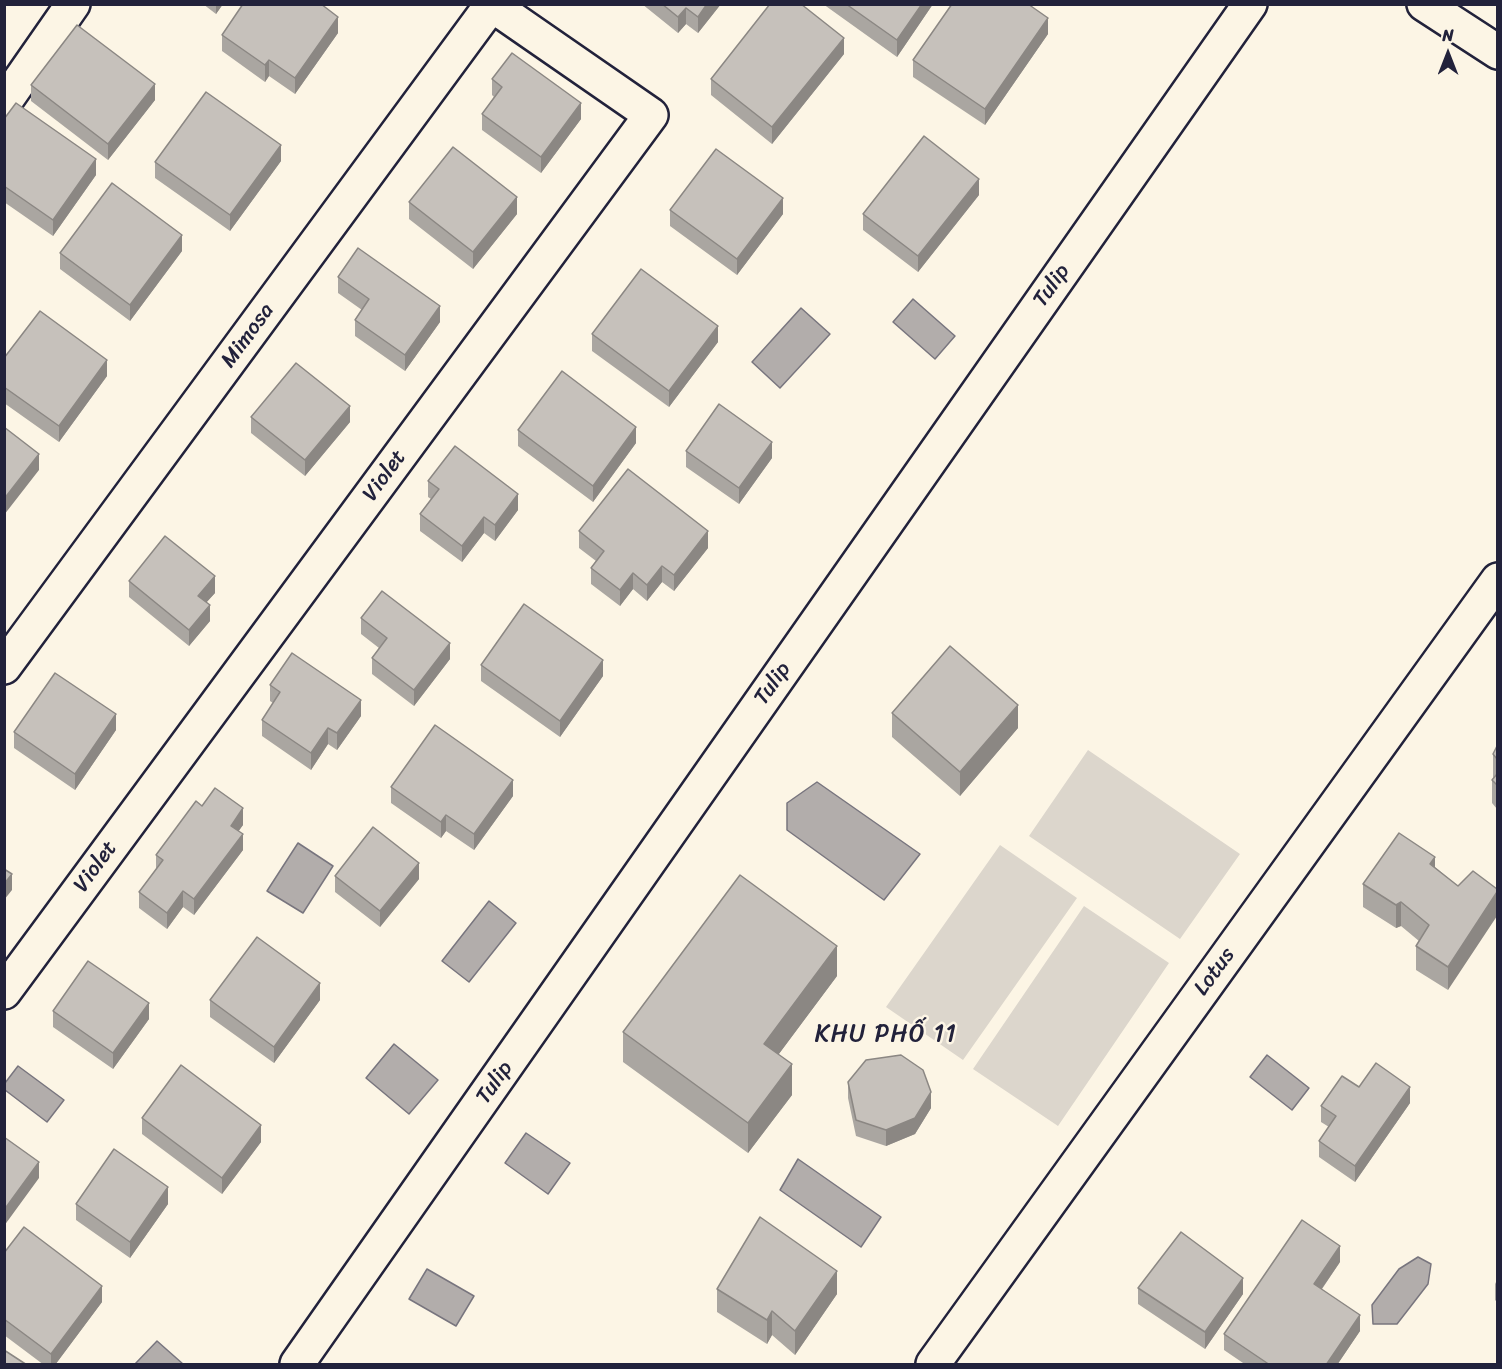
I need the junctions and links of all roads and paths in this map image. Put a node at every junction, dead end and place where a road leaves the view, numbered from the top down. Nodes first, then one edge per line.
1 (73, 4) edge
2 (1250, 4) edge
3 (1424, 4) edge
4 (492, 5) edge
5 (1497, 52) edge
6 (4, 103) edge
7 (1497, 580) edge
8 (4, 667) edge
9 (4, 992) edge
10 (297, 1365) edge
11 (933, 1365) edge

1 - 6 street
2 - 10 street, Tulip
3 - 5 street
4 - 8 street, Mimosa
4 - 9 street, Violet
7 - 11 street, Lotus

